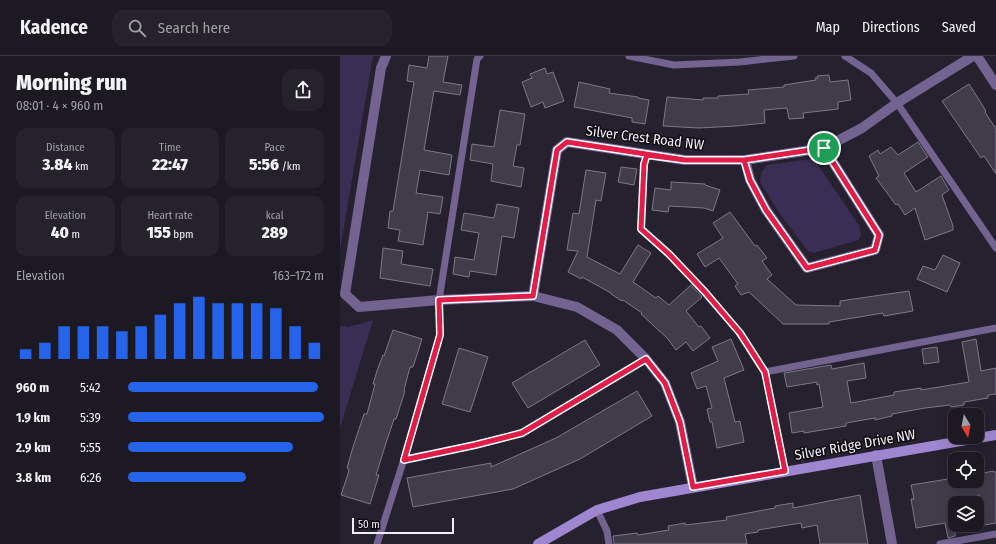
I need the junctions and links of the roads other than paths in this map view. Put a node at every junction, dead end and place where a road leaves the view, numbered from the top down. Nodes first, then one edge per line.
1 (386, 56) edge
2 (480, 56) edge
3 (629, 56) edge
4 (794, 56) edge
5 (845, 56) edge
6 (973, 56) edge
7 (977, 56) edge
8 (996, 85) edge
9 (898, 103) junction
10 (824, 148) junction
11 (647, 155) junction
12 (744, 160) junction
13 (996, 248) edge
14 (533, 296) junction
15 (439, 300) junction
16 (996, 328) edge
17 (646, 359) junction
18 (765, 372) junction
19 (996, 435) edge
20 (876, 455) junction
21 (404, 460) junction
22 (785, 471) junction
23 (693, 487) junction
24 (597, 510) junction
25 (996, 534) edge
26 (982, 541) edge
27 (377, 544) edge
28 (538, 544) edge
29 (609, 544) edge
30 (892, 544) edge
31 (940, 544) edge

1 - 15 street
2 - 15 lane
3 - 4 lane
5 - 9 lane
6 - 9 street, Silver Crest Road NW
7 - 8 street
9 - 10 street, Silver Crest Road NW
9 - 13 lane
10 - 12 street, Silver Crest Road NW
10 - 12 street
11 - 12 street, Silver Crest Road NW
11 - 14 street, Silver Crest Road NW
11 - 18 lane
14 - 15 street
14 - 17 street
15 - 21 lane
16 - 18 lane
17 - 21 lane
17 - 23 street
18 - 22 lane
19 - 20 street, Silver Ridge Drive NW
20 - 22 street, Silver Ridge Drive NW
20 - 30 street
21 - 27 lane
22 - 23 street, Silver Ridge Drive NW
23 - 24 street, Silver Ridge Drive NW
24 - 28 street, Silver Ridge Drive NW
24 - 29 lane
25 - 26 lane
26 - 31 lane

